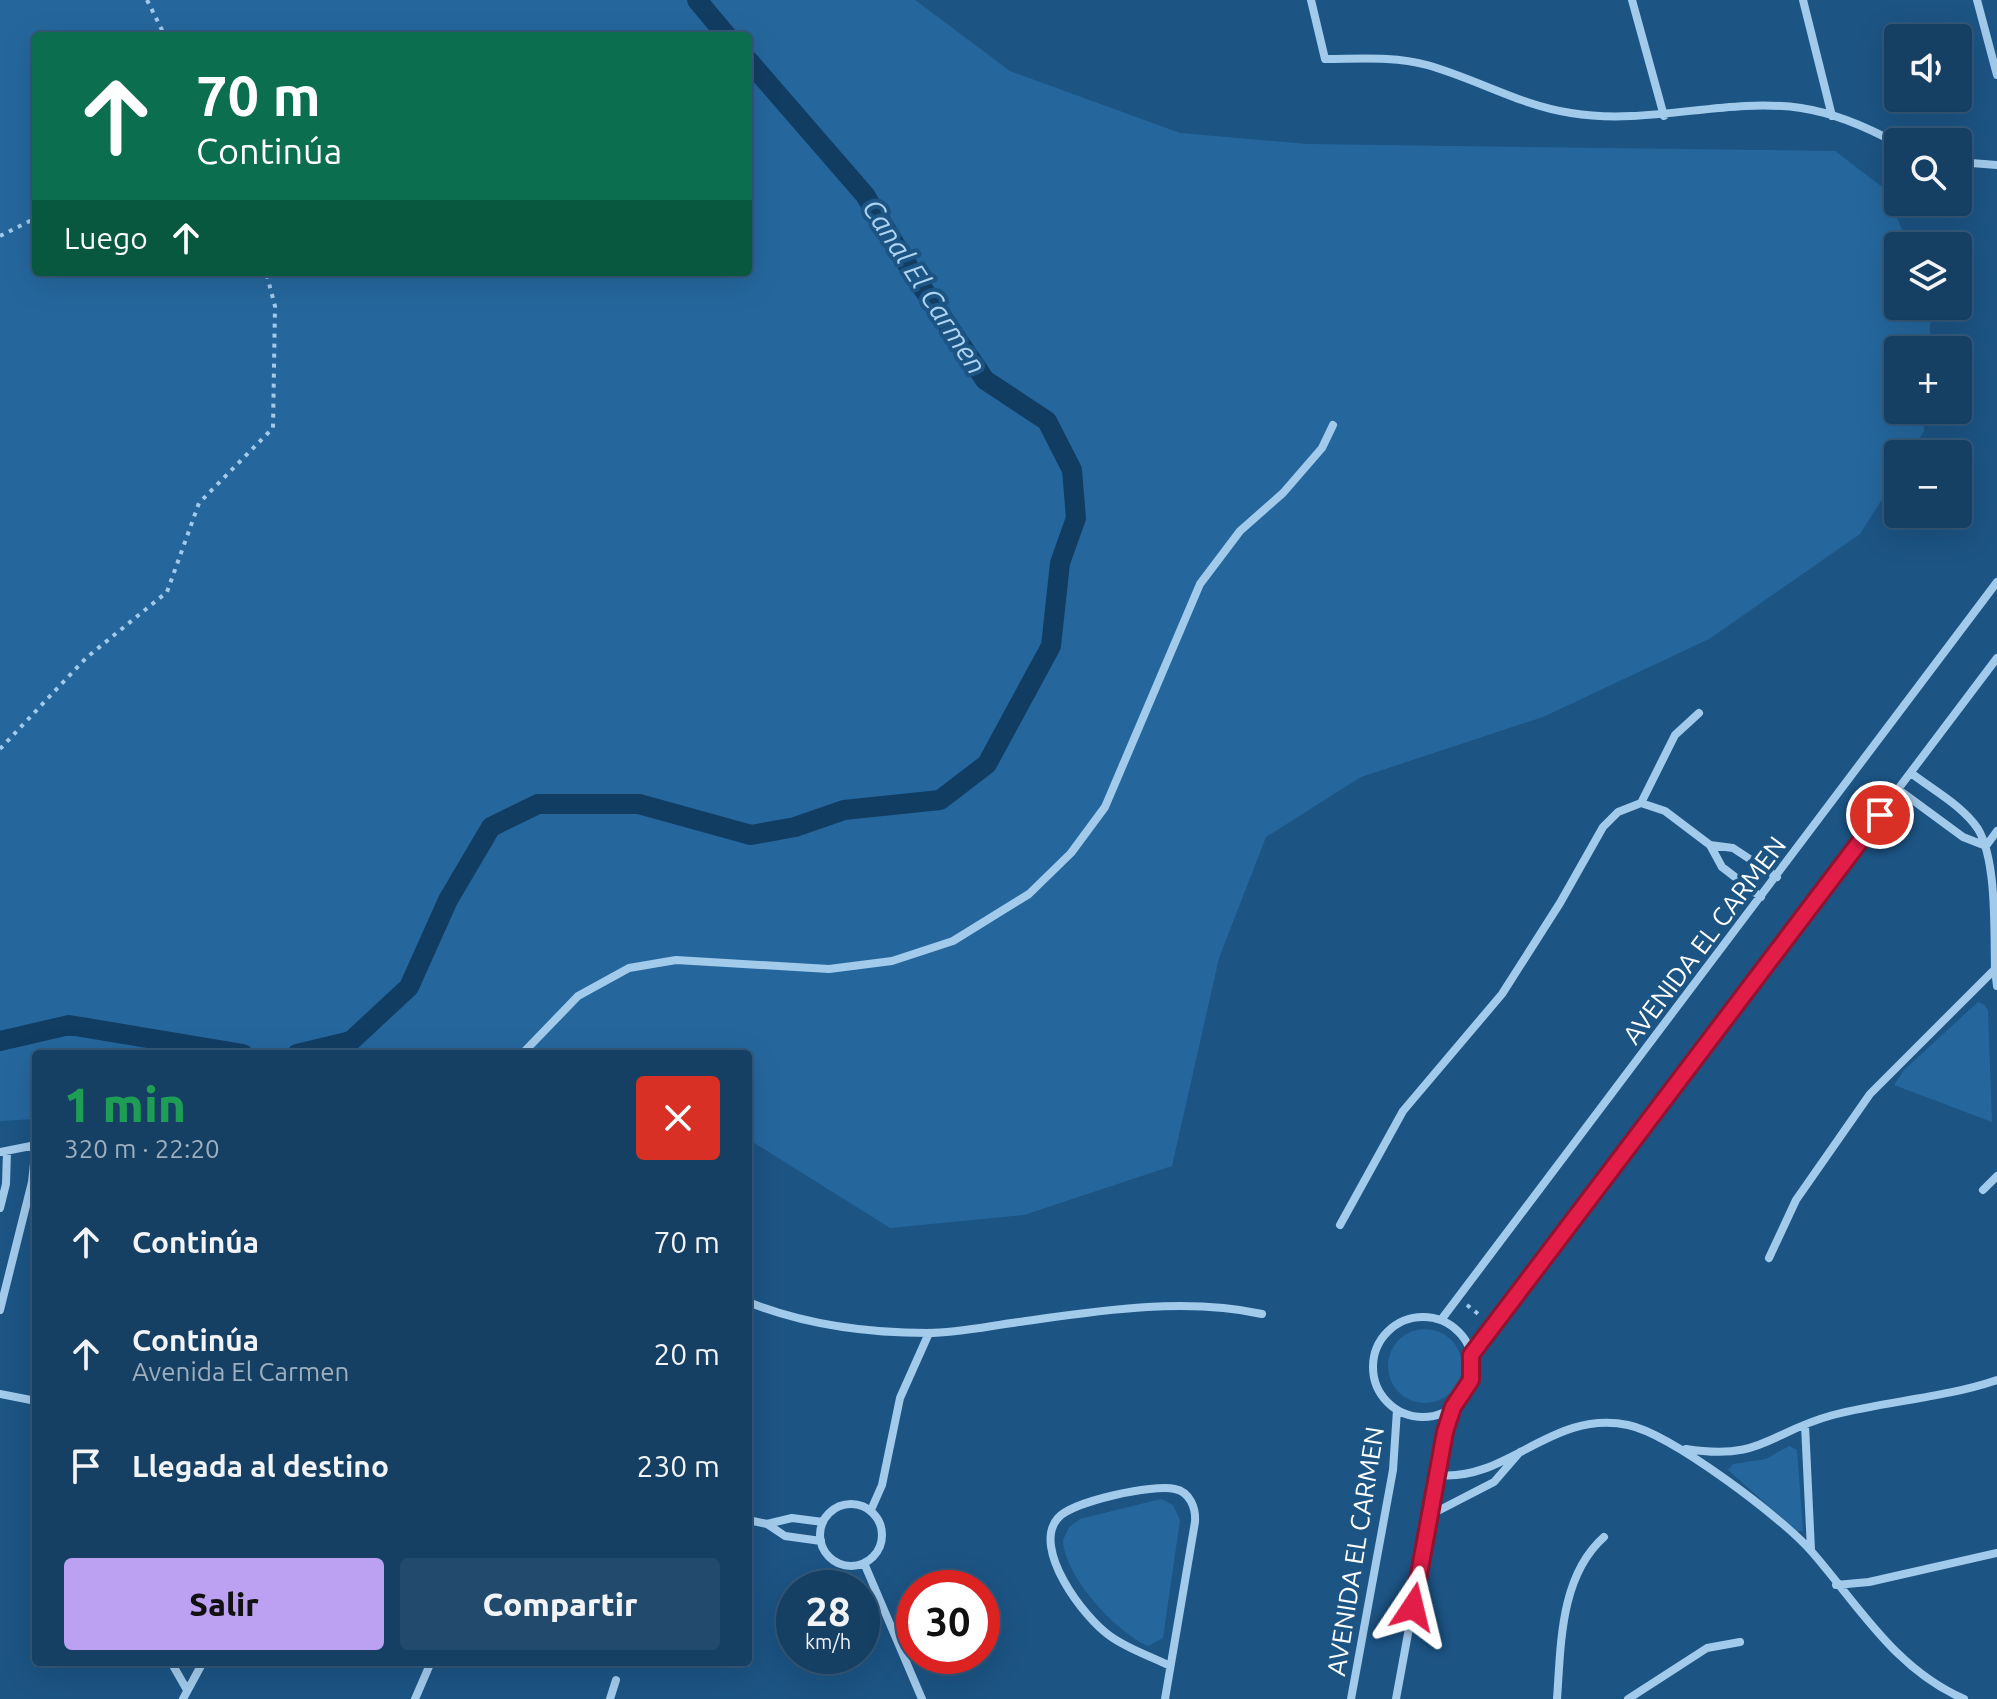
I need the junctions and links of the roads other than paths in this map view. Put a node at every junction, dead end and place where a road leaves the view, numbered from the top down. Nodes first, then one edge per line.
1 (1311, 0) edge
2 (1632, 0) edge
3 (1803, 0) edge
4 (1977, 0) edge
5 (1997, 75) edge
6 (1664, 116) junction
7 (1832, 116) junction
8 (1884, 138) edge
9 (1972, 163) edge
10 (1997, 165) edge
11 (1333, 425) dead end
12 (1997, 582) edge
13 (1997, 658) edge
14 (1699, 713) dead end
15 (1911, 773) junction
16 (1899, 790) junction
17 (1641, 803) junction
18 (1997, 831) edge
19 (1710, 845) junction
20 (1986, 846) junction
21 (1777, 877) junction
22 (1761, 897) junction
23 (1995, 969) junction
24 (1997, 986) edge
25 (526, 1050) edge
26 (32, 1146) edge
27 (3, 1152) edge
28 (1997, 1176) edge
29 (32, 1182) edge
30 (1983, 1190) dead end
31 (0, 1208) edge
32 (1340, 1225) dead end
33 (1769, 1258) dead end
34 (4, 1276) edge
35 (752, 1303) edge
36 (0, 1310) edge
37 (1262, 1314) dead end
38 (1441, 1320) junction
39 (929, 1333) junction
40 (1471, 1355) junction
41 (1997, 1380) edge
42 (0, 1394) edge
43 (32, 1400) edge
44 (1453, 1407) junction
45 (1397, 1410) junction
46 (1805, 1425) junction
47 (1681, 1449) junction
48 (1520, 1452) junction
49 (1438, 1475) junction
50 (871, 1510) junction
51 (1430, 1515) junction
52 (752, 1521) edge
53 (823, 1522) junction
54 (767, 1524) junction
55 (1604, 1537) dead end
56 (821, 1541) junction
57 (1811, 1550) junction
58 (1997, 1553) edge
59 (864, 1563) junction
60 (1836, 1585) junction
61 (1740, 1642) dead end
62 (173, 1666) edge
63 (201, 1666) edge
64 (429, 1666) edge
65 (1170, 1666) junction
66 (616, 1680) dead end
67 (185, 1695) edge
68 (415, 1699) edge
69 (610, 1699) edge
70 (922, 1699) edge
71 (1165, 1699) edge
72 (1351, 1699) edge
73 (1396, 1699) edge
74 (1557, 1699) edge
75 (1628, 1699) edge
76 (1964, 1699) edge

1 - 6 street
2 - 6 street
3 - 7 street
4 - 5 street
6 - 7 street
7 - 8 street
9 - 10 street
11 - 25 street
12 - 21 street, AVENIDA EL CARMEN
13 - 15 street
14 - 17 street
15 - 16 street
15 - 20 street
16 - 20 street
16 - 40 street
17 - 19 street
17 - 32 street
18 - 20 street
19 - 21 street
19 - 22 street
20 - 23 street
21 - 22 street, AVENIDA EL CARMEN
22 - 38 street, AVENIDA EL CARMEN
23 - 24 street
23 - 33 street
26 - 27 street
27 - 31 street
28 - 30 street
29 - 34 street
34 - 36 street
35 - 39 street
37 - 39 street
38 - 40 street
38 - 45 street
39 - 50 street
40 - 44 street
41 - 46 street
42 - 43 street
44 - 45 street
44 - 49 street
45 - 72 street, AVENIDA EL CARMEN
46 - 47 street
46 - 57 street
47 - 48 street
47 - 57 street
48 - 49 street
48 - 51 street
49 - 51 street
50 - 53 street
50 - 59 street
51 - 73 street
52 - 54 street
53 - 54 street
53 - 56 street
54 - 56 street
55 - 74 street
56 - 59 street
57 - 60 street
58 - 60 street
59 - 70 street
60 - 76 street
61 - 75 street
62 - 67 street
63 - 67 street
64 - 68 street
65 - 65 street
65 - 71 street
66 - 69 street

